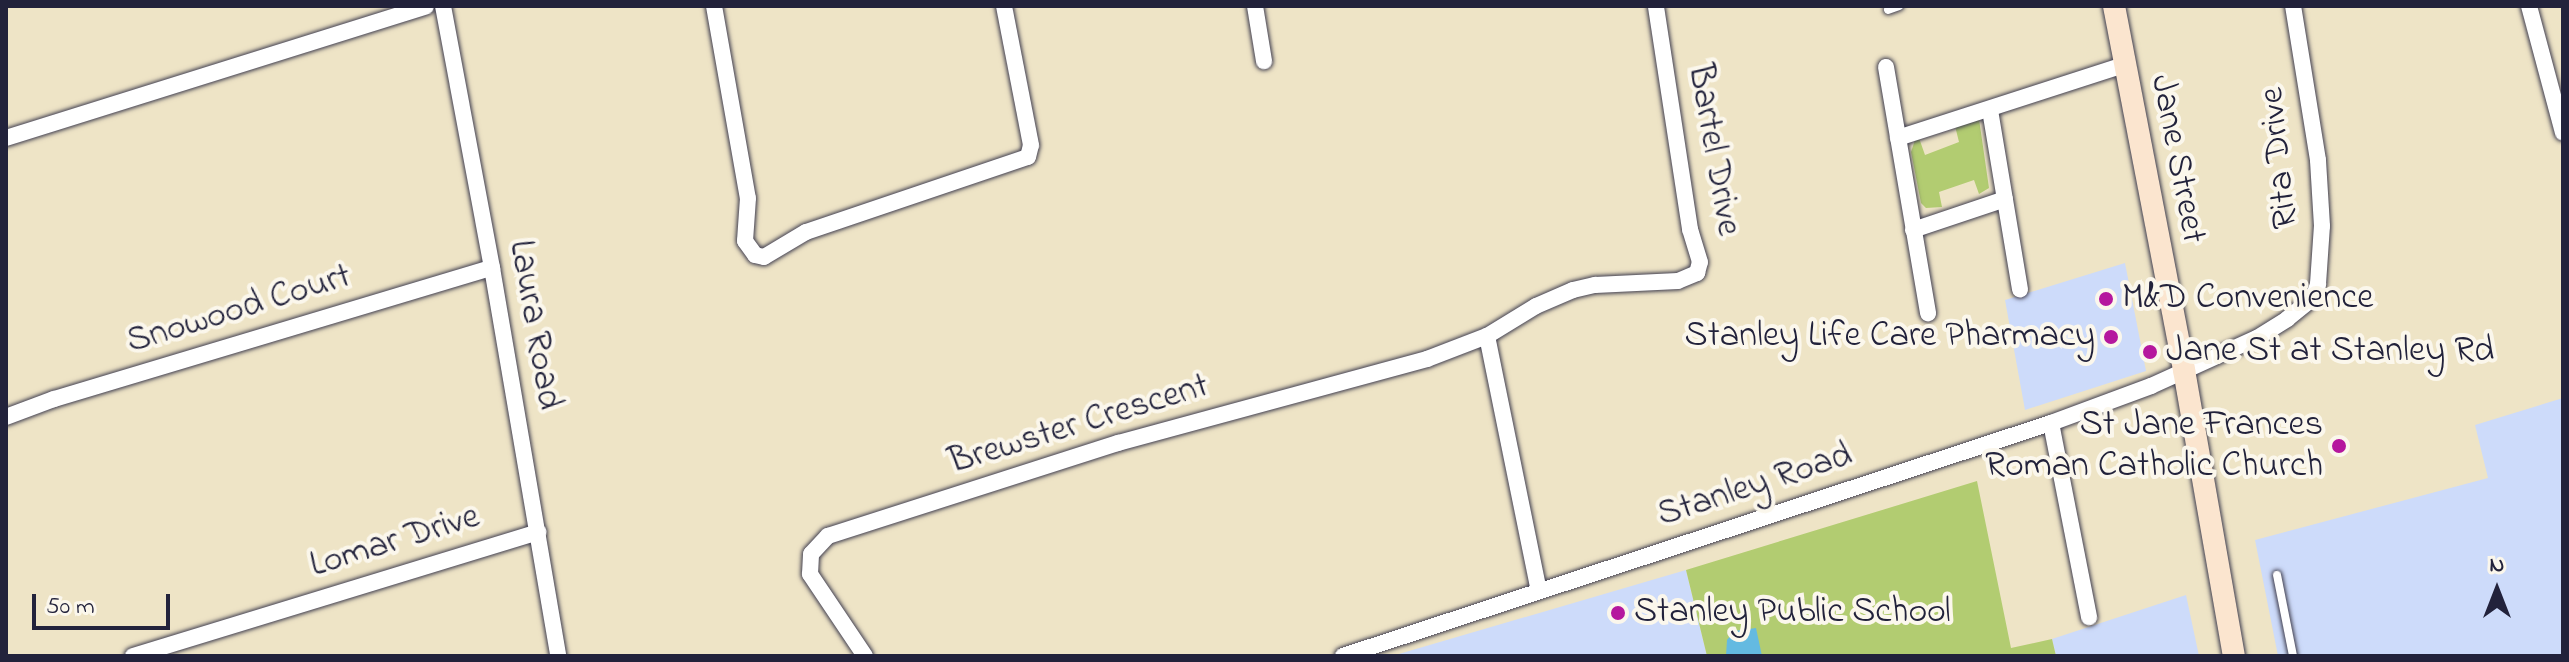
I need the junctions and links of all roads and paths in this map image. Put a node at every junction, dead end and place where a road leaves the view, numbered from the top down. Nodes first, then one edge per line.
1 (426, 6) edge
2 (443, 6) edge
3 (714, 6) edge
4 (1004, 6) edge
5 (1255, 6) edge
6 (1656, 6) edge
7 (1899, 6) edge
8 (2114, 6) edge
9 (2293, 6) edge
10 (2529, 6) edge
11 (1888, 10) dead end
12 (1264, 61) dead end
13 (2124, 65) junction
14 (1886, 67) dead end
15 (1990, 110) junction
16 (2563, 133) edge
17 (6, 138) edge
18 (1898, 138) junction
19 (2005, 199) junction
20 (1913, 230) junction
21 (492, 268) junction
22 (2020, 290) dead end
23 (1928, 313) dead end
24 (1487, 336) junction
25 (2184, 370) junction
26 (6, 417) edge
27 (2051, 423) junction
28 (538, 532) junction
29 (2277, 575) dead end
30 (1539, 591) junction
31 (2089, 617) dead end
32 (133, 656) edge
33 (558, 656) edge
34 (865, 656) edge
35 (1343, 656) edge
36 (2234, 656) edge
37 (2293, 656) edge

1 - 17 street
2 - 21 street, Laura Road
3 - 4 street
5 - 12 street
6 - 24 street, Bartel Drive
7 - 11 lane
8 - 13 main road, Jane Street
9 - 25 street, Rita Drive
10 - 16 street
13 - 15 street
13 - 25 main road, Jane Street
14 - 18 street
15 - 18 street
15 - 19 street
18 - 20 street
19 - 20 street
19 - 22 street
20 - 23 street
21 - 26 street, Snowood Court
21 - 28 street, Laura Road
24 - 30 street
24 - 34 street, Brewster Crescent
25 - 27 street, Stanley Road
25 - 36 main road, Jane Street
27 - 30 street, Stanley Road
27 - 31 street
28 - 32 street, Lomar Drive
28 - 33 street, Laura Road
29 - 37 lane
30 - 35 street, Stanley Road

